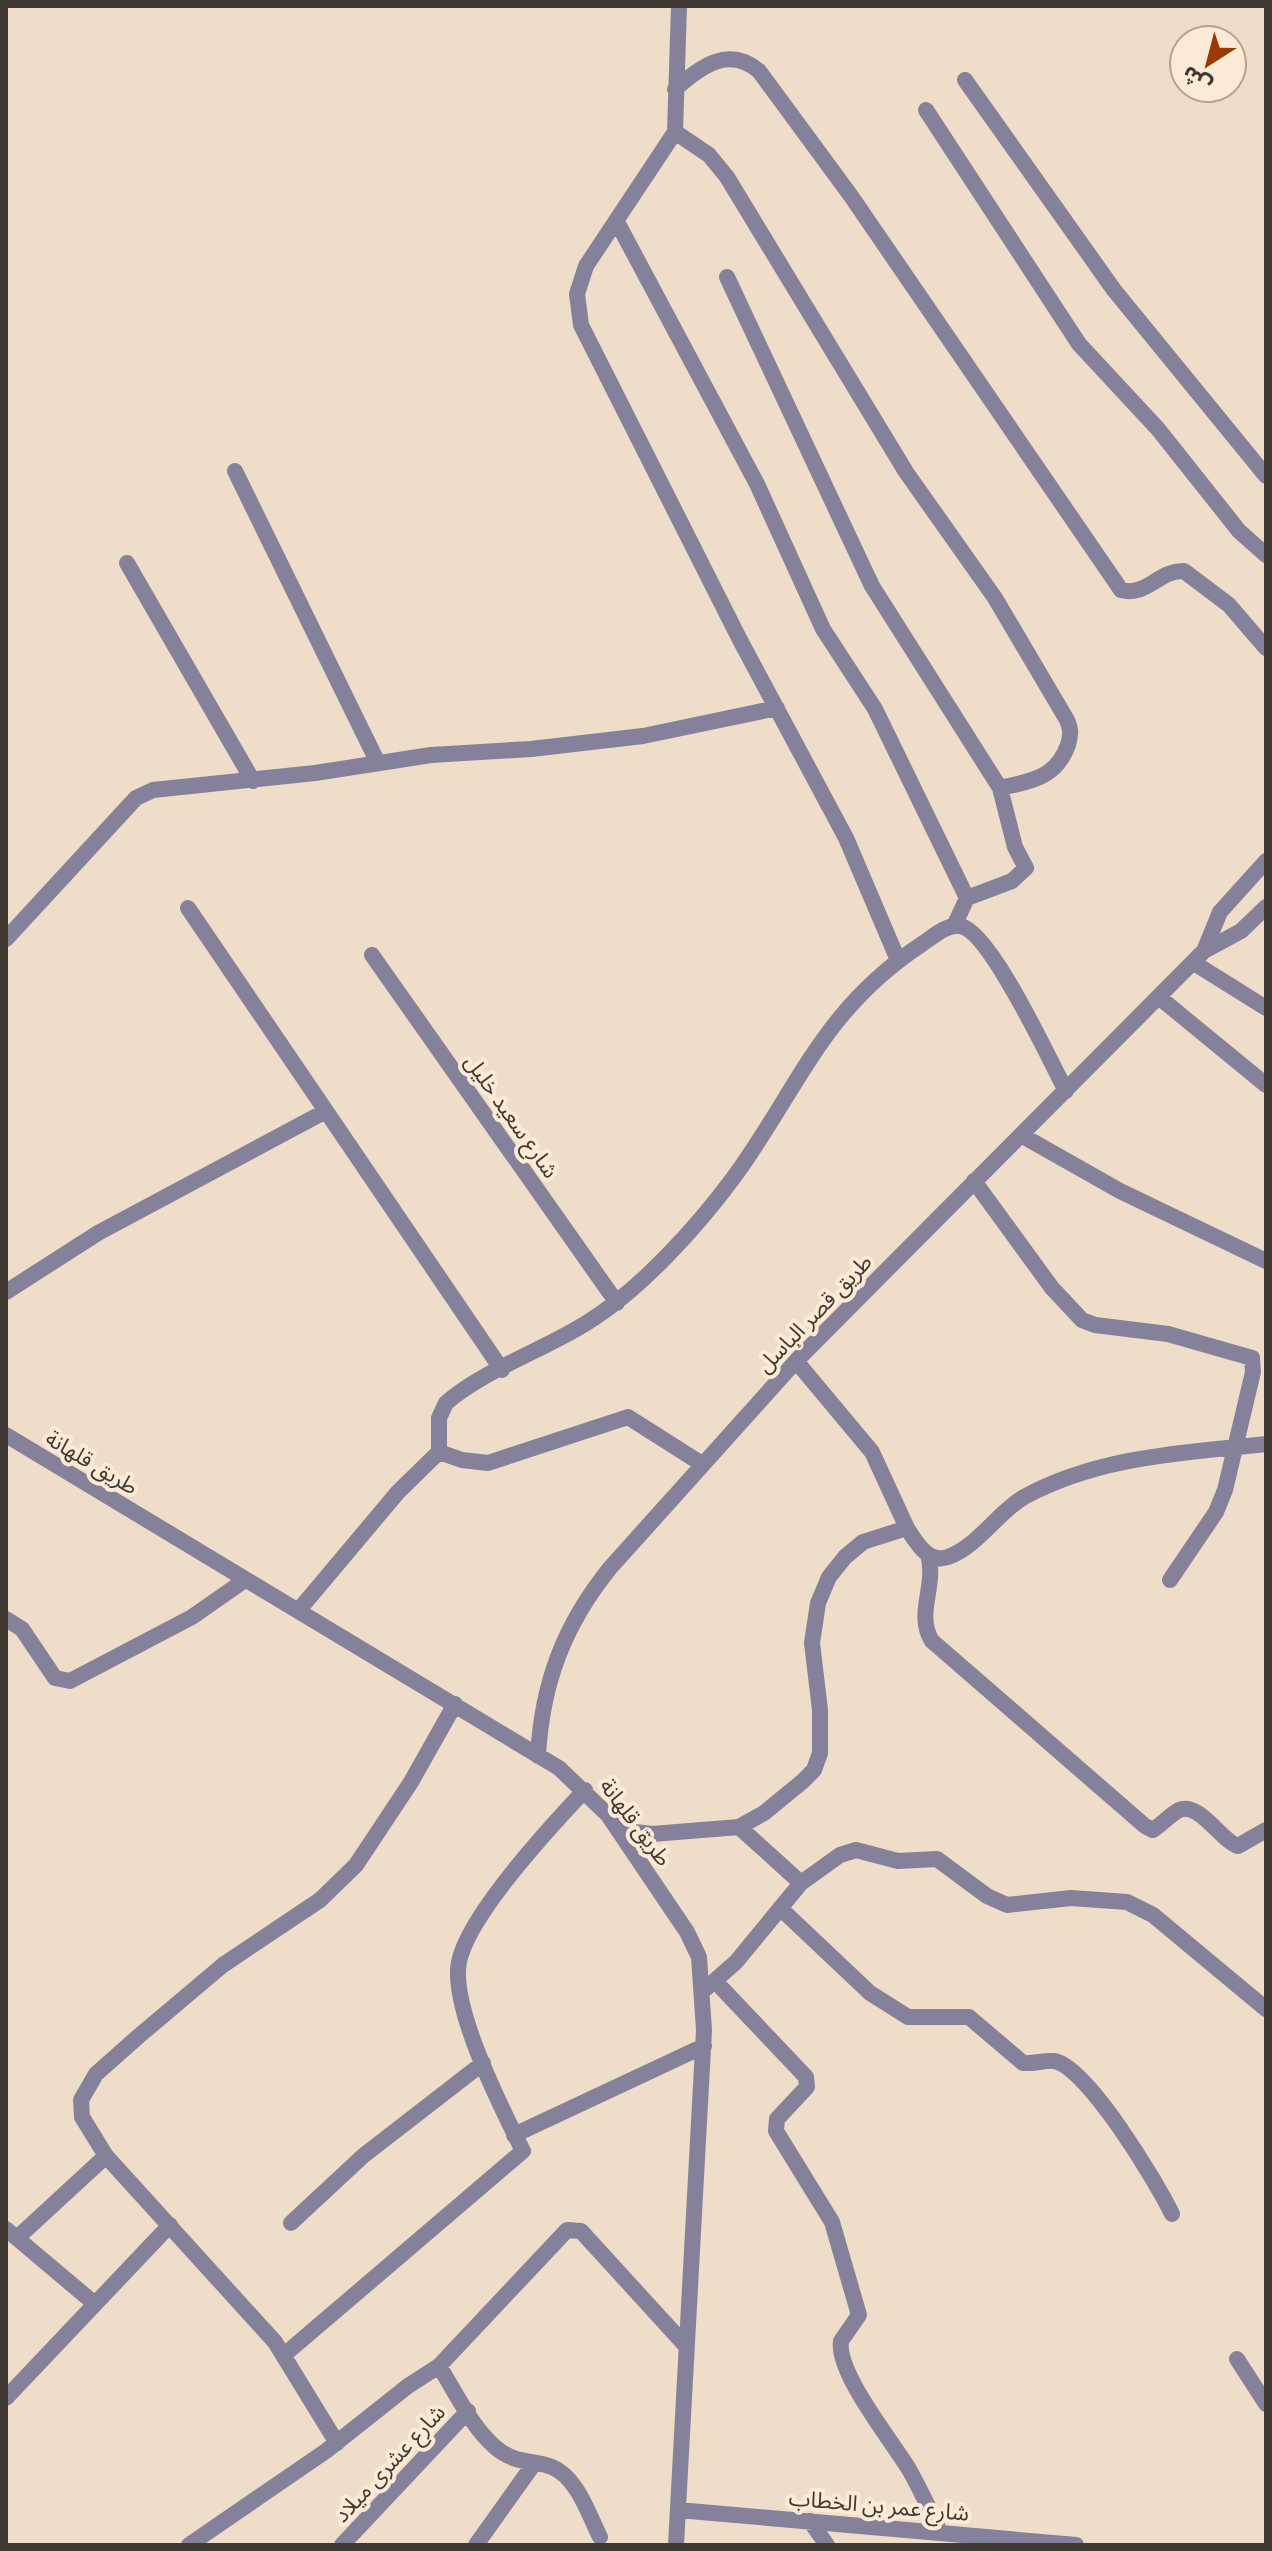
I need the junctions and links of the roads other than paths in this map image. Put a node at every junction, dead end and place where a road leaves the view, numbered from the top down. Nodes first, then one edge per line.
1 (679, 6) edge
2 (965, 80) dead end
3 (675, 89) junction
4 (926, 110) dead end
5 (675, 132) junction
6 (617, 222) junction
7 (727, 277) dead end
8 (235, 471) dead end
9 (1266, 476) edge
10 (1266, 555) edge
11 (127, 563) dead end
12 (1266, 648) edge
13 (777, 708) junction
14 (378, 763) junction
15 (253, 781) junction
16 (1000, 788) junction
17 (1266, 861) edge
18 (967, 898) junction
19 (1266, 907) edge
20 (188, 908) dead end
21 (954, 926) junction
22 (6, 939) edge
23 (372, 955) dead end
24 (1199, 957) junction
25 (898, 960) junction
26 (1160, 998) junction
27 (1266, 1008) edge
28 (1266, 1085) edge
29 (1066, 1091) junction
30 (326, 1111) junction
31 (1021, 1135) junction
32 (974, 1181) junction
33 (1266, 1261) edge
34 (6, 1292) edge
35 (617, 1303) junction
36 (796, 1361) junction
37 (502, 1370) junction
38 (6, 1435) edge
39 (1266, 1444) edge
40 (1237, 1447) junction
41 (439, 1452) junction
42 (702, 1464) junction
43 (907, 1528) junction
44 (928, 1554) junction
45 (245, 1580) junction
46 (1170, 1580) dead end
47 (298, 1611) junction
48 (6, 1619) edge
49 (455, 1704) junction
50 (538, 1756) junction
51 (585, 1790) junction
52 (739, 1827) junction
53 (618, 1830) junction
54 (1266, 1830) edge
55 (801, 1883) junction
56 (780, 1908) junction
57 (709, 1986) junction
58 (1266, 2009) edge
59 (704, 2046) junction
60 (483, 2063) junction
61 (514, 2135) junction
62 (106, 2156) junction
63 (1172, 2214) dead end
64 (291, 2223) dead end
65 (170, 2225) junction
66 (12, 2234) edge
67 (95, 2304) junction
68 (686, 2346) junction
69 (284, 2355) junction
70 (1237, 2359) dead end
71 (439, 2366) junction
72 (6, 2398) edge
73 (1266, 2404) edge
74 (468, 2411) junction
75 (337, 2443) junction
76 (533, 2465) junction
77 (678, 2510) junction
78 (810, 2521) junction
79 (940, 2532) junction
80 (600, 2537) dead end
81 (189, 2545) edge
82 (342, 2545) edge
83 (476, 2545) edge
84 (676, 2545) edge
85 (827, 2545) edge
86 (1076, 2545) edge

1 - 3 street
2 - 9 street
3 - 5 street
3 - 12 street
4 - 10 street
5 - 6 street
5 - 16 street
6 - 13 street
6 - 18 street
7 - 16 street
8 - 14 street
11 - 15 street
13 - 14 street
13 - 25 street
14 - 15 street
15 - 22 street
16 - 18 street
17 - 24 street, طريق قصر الباسل
18 - 21 street
19 - 24 street, طريق قصر الباسل
20 - 30 street
21 - 25 street
21 - 29 street
23 - 35 street, شارع سعيد خليل
24 - 26 street, طريق قصر الباسل
24 - 27 street
25 - 35 street
26 - 28 street
26 - 29 street, طريق قصر الباسل
29 - 31 street, طريق قصر الباسل
30 - 34 street
30 - 37 street
31 - 32 street, طريق قصر الباسل
31 - 33 street
32 - 36 street, طريق قصر الباسل
32 - 40 street
35 - 37 street
36 - 42 street, طريق قصر الباسل
36 - 43 street
37 - 41 street
38 - 45 street, طريق قلهانة
39 - 40 street
40 - 44 street
40 - 46 street
41 - 42 street
41 - 47 street
42 - 50 street, طريق قصر الباسل
43 - 44 street
43 - 52 street
44 - 54 street
45 - 47 street, طريق قلهانة
45 - 48 street
47 - 49 street, طريق قلهانة
49 - 50 street, طريق قلهانة
49 - 62 street
50 - 51 street, طريق قلهانة
51 - 53 street, طريق قلهانة
51 - 60 street
52 - 53 street
52 - 55 street
53 - 57 street, طريق قلهانة
55 - 56 street
55 - 58 street
56 - 57 street
56 - 63 street
57 - 59 street, طريق قلهانة
57 - 79 street
59 - 61 street
59 - 68 street, طريق قلهانة
60 - 61 street
60 - 64 street
61 - 69 street
62 - 65 street
62 - 66 street
65 - 67 street
65 - 69 street
66 - 67 street
67 - 72 street
68 - 71 street
68 - 77 street, طريق قلهانة
69 - 75 street
70 - 73 street
71 - 74 street
71 - 75 street
74 - 76 street
74 - 82 street, شارع عشرى ميلاد
75 - 81 street
76 - 80 street
76 - 83 street
77 - 78 street, شارع عمر بن الخطاب
77 - 84 street, طريق قلهانة
78 - 79 street, شارع عمر بن الخطاب
78 - 85 street
79 - 86 street, شارع عمر بن الخطاب

